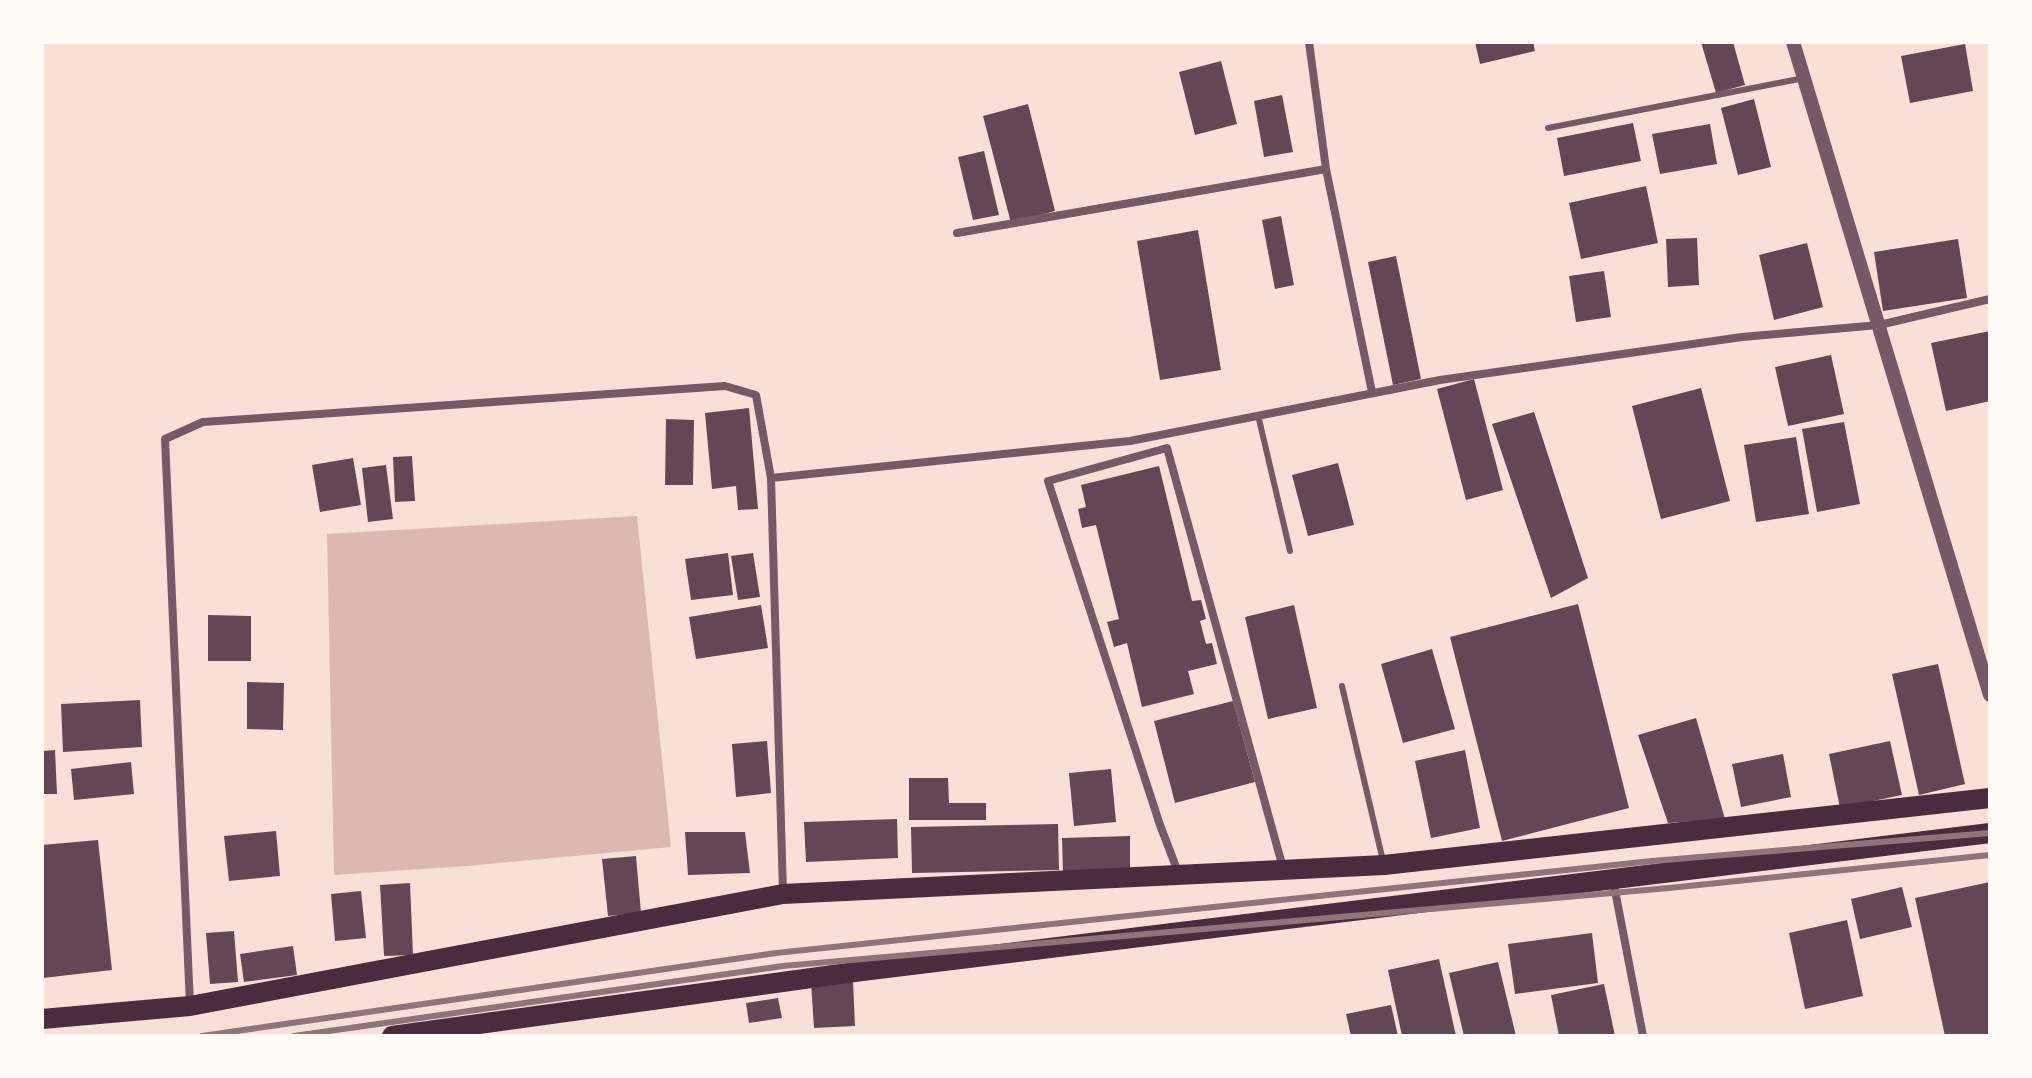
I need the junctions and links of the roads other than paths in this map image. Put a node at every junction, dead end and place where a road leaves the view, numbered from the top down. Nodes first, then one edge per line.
1 (1309, 42) edge
2 (1793, 42) edge
3 (1804, 78) junction
4 (1548, 128) dead end
5 (1326, 169) junction
6 (957, 233) dead end
7 (1990, 299) edge
8 (1879, 325) junction
9 (1372, 392) junction
10 (1258, 415) junction
11 (771, 478) junction
12 (1290, 551) dead end
13 (1342, 686) dead end
14 (1990, 695) edge
15 (1990, 798) edge
16 (1990, 833) edge
17 (1384, 865) junction
18 (1283, 869) junction
19 (1180, 876) junction
20 (1613, 879) junction
21 (783, 894) junction
22 (190, 1006) junction
23 (42, 1019) edge
24 (392, 1036) edge
25 (1643, 1036) edge

1 - 5 street
2 - 3 street
3 - 4 lane
3 - 8 street
5 - 6 street
5 - 9 street
7 - 8 street
8 - 9 street
8 - 14 street
9 - 10 street
10 - 11 street
10 - 12 lane
11 - 21 street
11 - 22 street
13 - 17 lane
15 - 17 main road
16 - 20 main road
17 - 18 main road
18 - 19 main road
18 - 19 street
19 - 21 main road
20 - 24 main road
20 - 25 street
21 - 22 main road
22 - 23 main road

